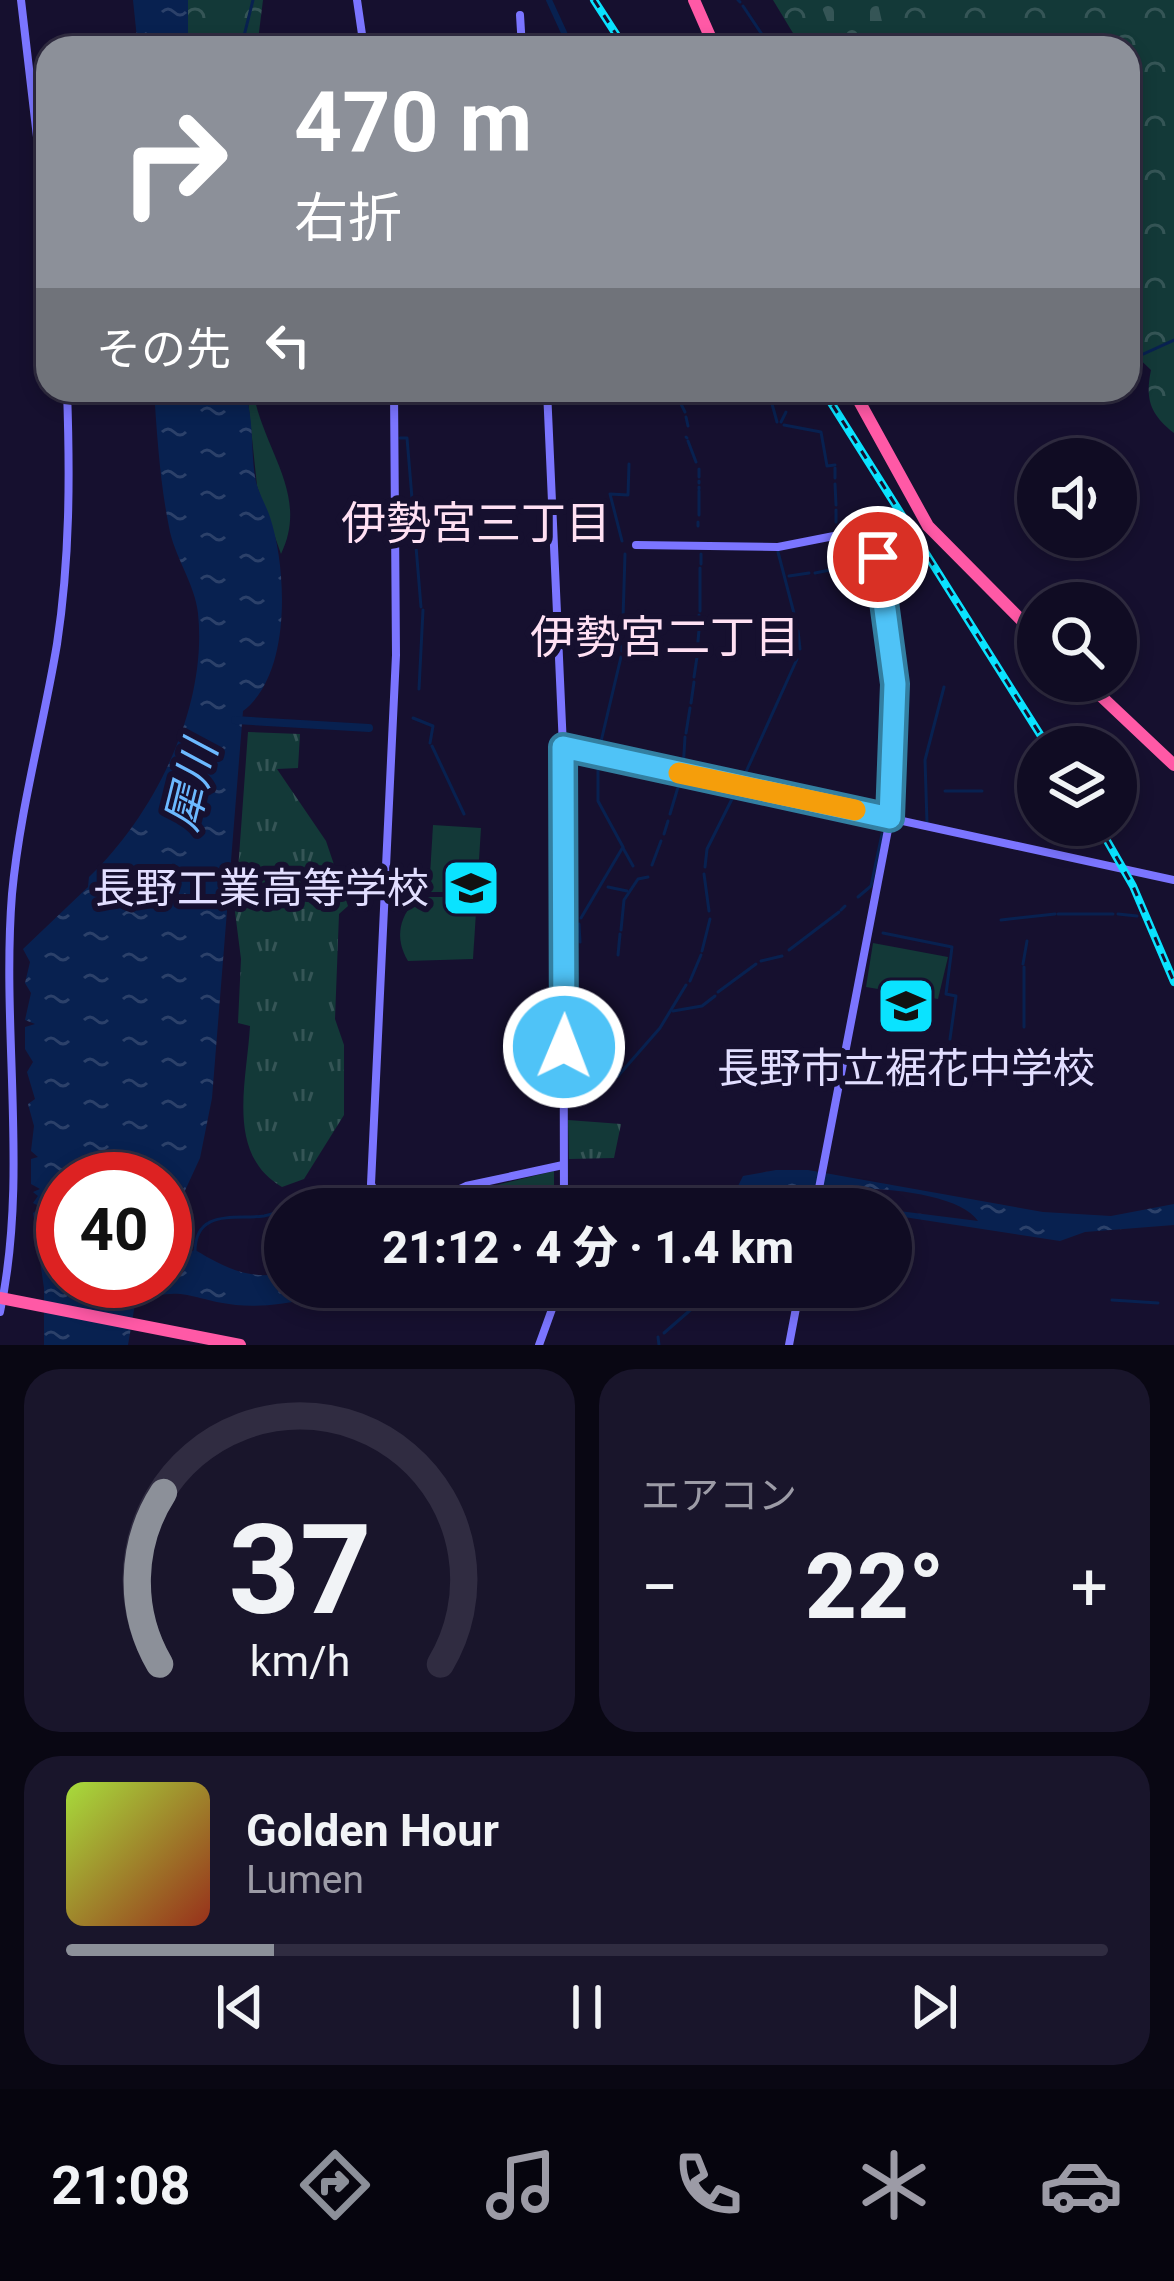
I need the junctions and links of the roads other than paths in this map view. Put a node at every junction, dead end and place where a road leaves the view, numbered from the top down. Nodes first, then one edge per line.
1 (21, 0) edge
2 (357, 0) edge
3 (694, 0) edge
4 (520, 15) dead end
5 (362, 36) edge
6 (521, 36) edge
7 (710, 36) edge
8 (36, 128) edge
9 (68, 402) edge
10 (394, 402) edge
11 (549, 402) edge
12 (860, 402) edge
13 (636, 545) dead end
14 (1017, 616) edge
15 (1107, 702) edge
16 (563, 747) junction
17 (1174, 765) edge
18 (890, 818) junction
19 (1174, 880) edge
20 (564, 1167) junction
21 (564, 1188) edge
22 (819, 1188) edge
23 (9, 1239) junction
24 (0, 1258) edge
25 (3, 1304) edge
26 (552, 1308) edge
27 (796, 1308) edge
28 (201, 1345) edge
29 (240, 1345) edge
30 (539, 1345) edge
31 (789, 1345) edge

1 - 8 street
2 - 5 street
3 - 7 highway
4 - 6 street
9 - 23 street
10 - 20 street
11 - 16 street
12 - 14 highway
13 - 18 street
15 - 17 highway
16 - 18 street
16 - 20 street
18 - 19 street
18 - 22 street
20 - 21 street
23 - 24 street
23 - 25 street
25 - 28 highway
25 - 29 highway
26 - 30 street
27 - 31 street

